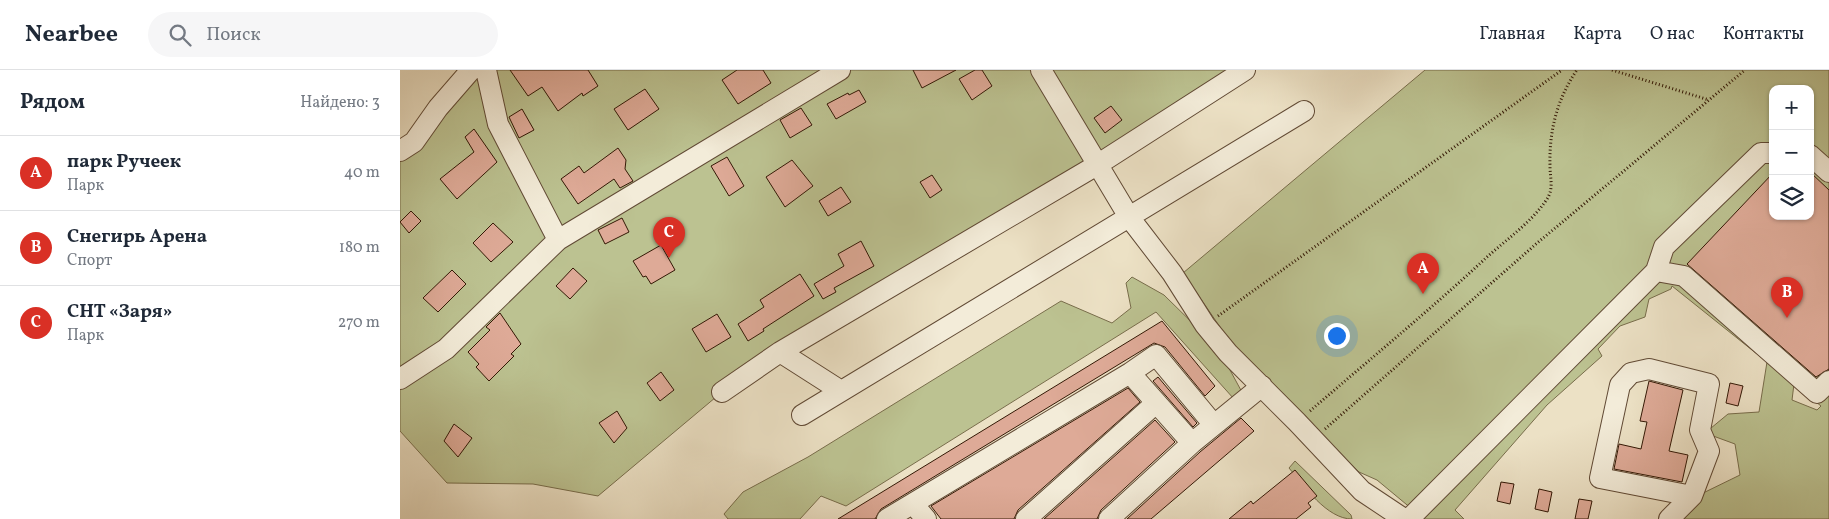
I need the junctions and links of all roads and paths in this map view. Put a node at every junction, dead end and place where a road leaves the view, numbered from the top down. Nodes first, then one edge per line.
1 (471, 70) edge
2 (486, 70) edge
3 (840, 70) edge
4 (1041, 70) edge
5 (1245, 70) edge
6 (1562, 70) edge
7 (1577, 70) edge
8 (1612, 70) edge
9 (1745, 70) edge
10 (1709, 100) junction
11 (1304, 111) dead end
12 (400, 151) edge
13 (1769, 153) edge
14 (1814, 159) edge
15 (1097, 165) junction
16 (1829, 172) edge
17 (1129, 218) junction
18 (558, 240) junction
19 (1656, 271) junction
20 (1205, 325) junction
21 (780, 352) junction
22 (1130, 373) junction
23 (400, 379) edge
24 (1829, 381) edge
25 (1262, 386) junction
26 (841, 391) junction
27 (722, 392) dead end
28 (1156, 403) junction
29 (802, 415) dead end
30 (1297, 422) junction
31 (1214, 425) junction
32 (1314, 439) junction
33 (1192, 443) junction
34 (1692, 496) junction
35 (920, 512) edge
36 (887, 519) edge
37 (1026, 519) edge
38 (1109, 519) edge
39 (1404, 519) edge
40 (1409, 519) edge
41 (1669, 519) edge

1 - 12 street
2 - 18 street
3 - 18 street
4 - 15 street
5 - 15 street
6 - 20 path
7 - 30 path
8 - 10 path
9 - 10 path
10 - 32 path
11 - 17 street
13 - 19 street
14 - 16 street
15 - 17 street
15 - 21 street
17 - 20 street
17 - 26 street
18 - 23 street
19 - 24 street
19 - 40 street
20 - 25 street
21 - 26 street
21 - 27 street
22 - 28 street
22 - 31 street
22 - 35 street
25 - 30 street
25 - 31 street
26 - 29 street
28 - 33 street
28 - 37 street
30 - 32 street
31 - 33 street
32 - 39 street
33 - 38 street
34 - 34 street
34 - 41 street
35 - 36 street

